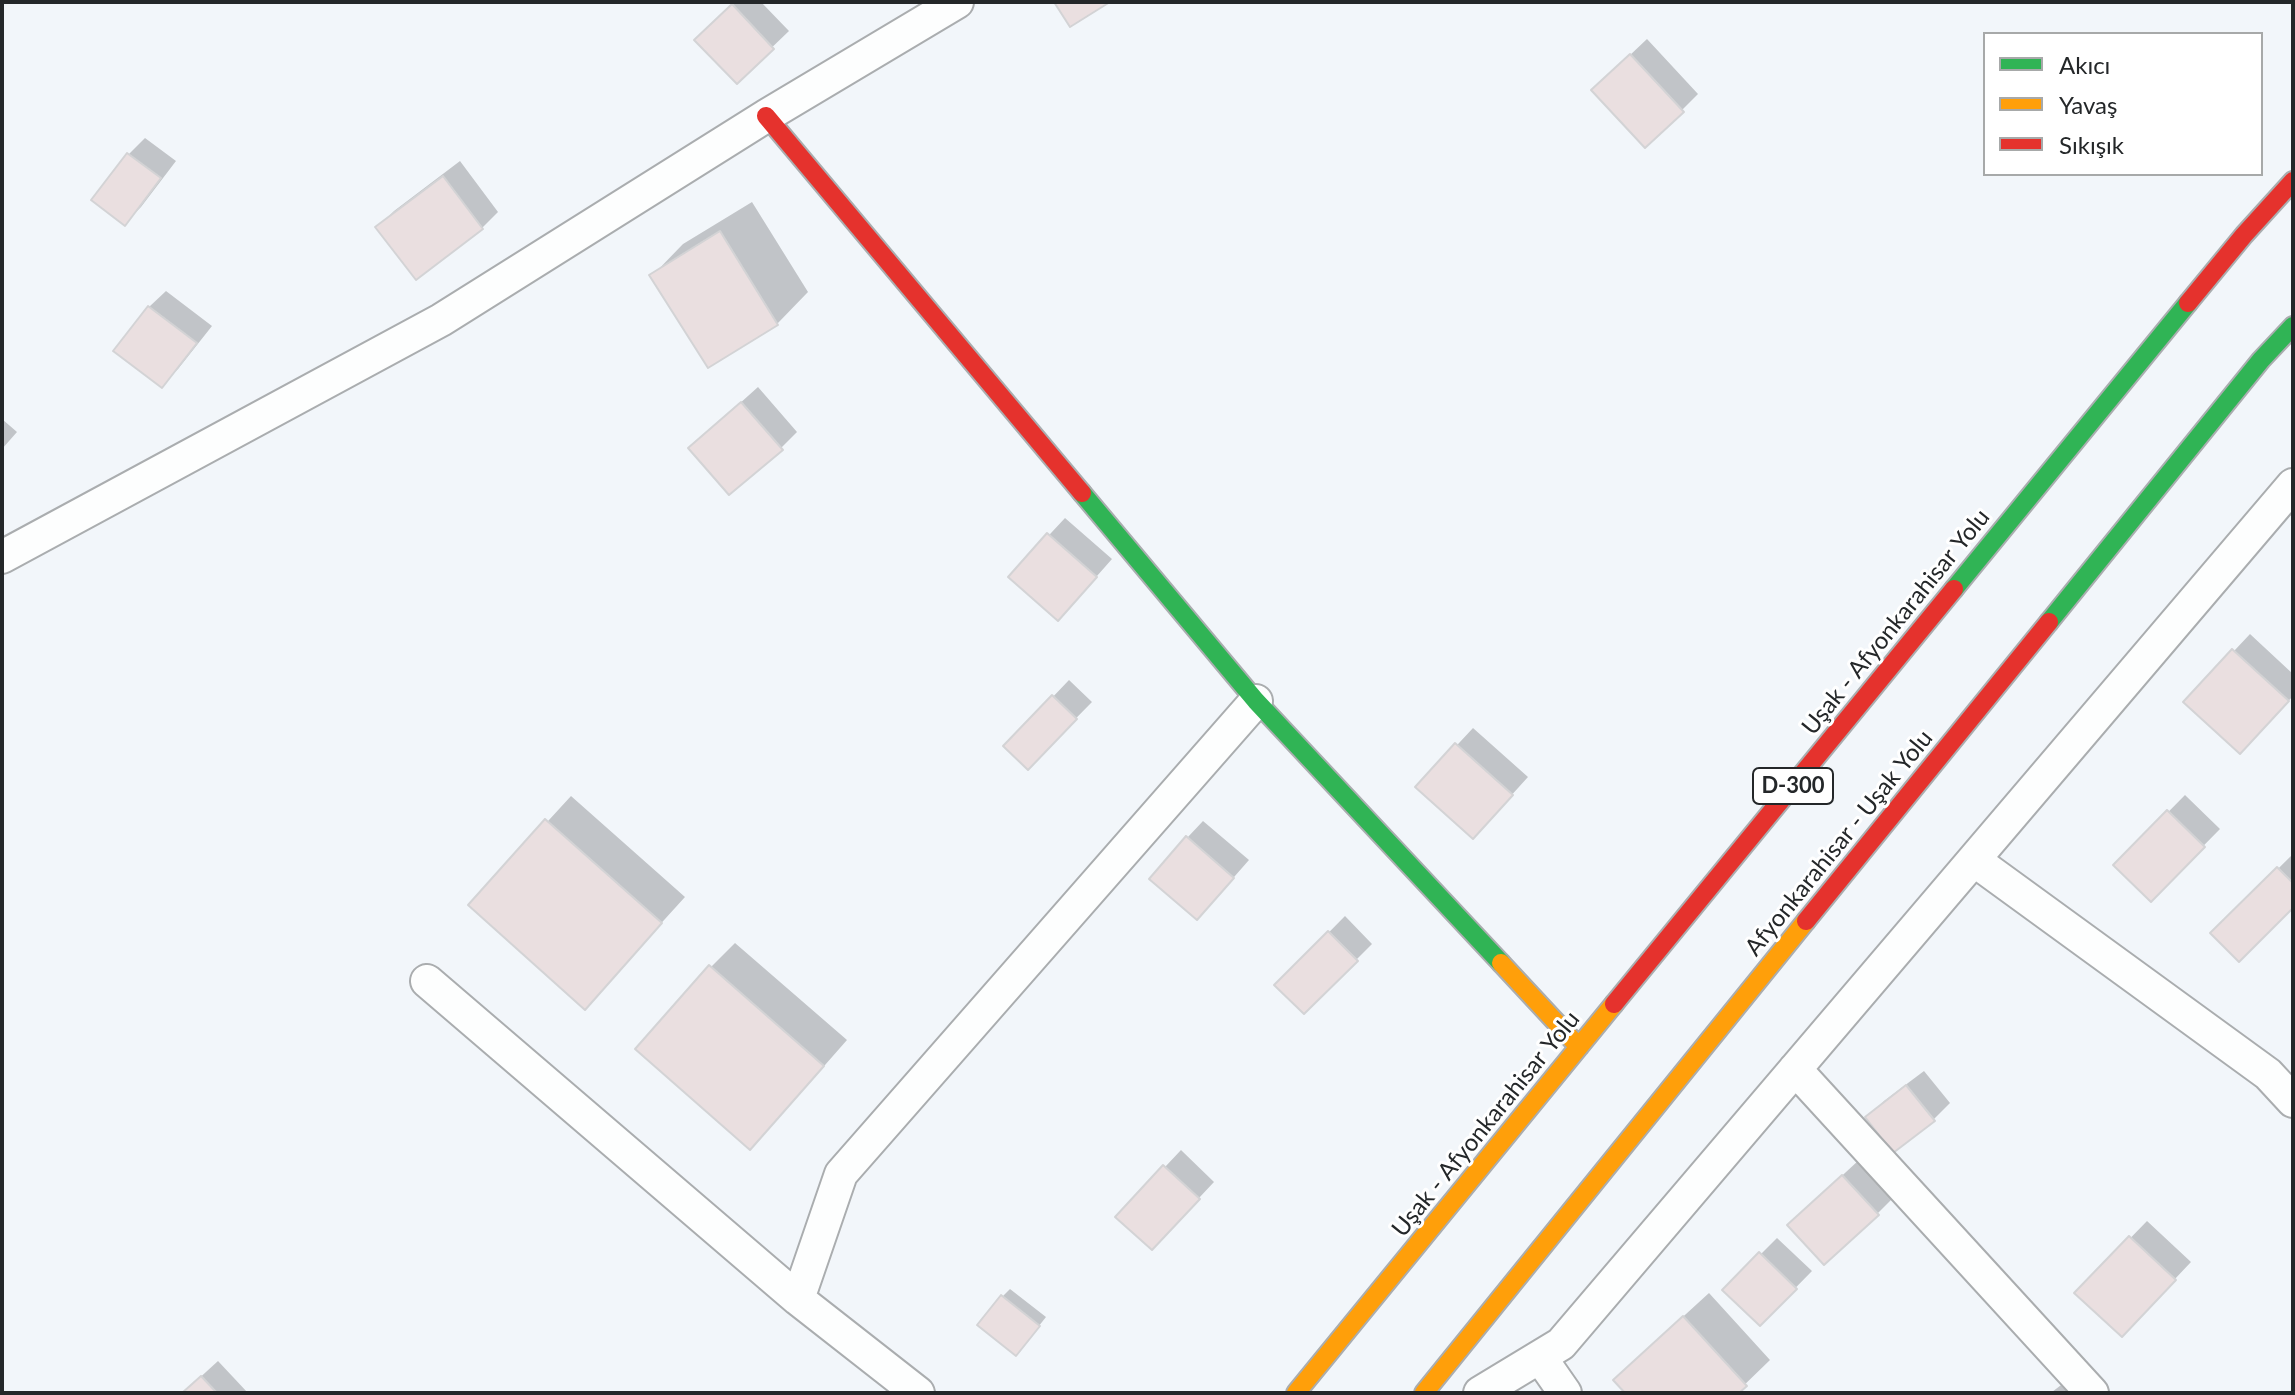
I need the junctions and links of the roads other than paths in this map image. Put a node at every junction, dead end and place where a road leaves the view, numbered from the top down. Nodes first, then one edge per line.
1 (957, 2) edge
2 (766, 116) junction
3 (2293, 181) edge
4 (2293, 326) edge
5 (2293, 485) edge
6 (2, 557) edge
7 (1256, 701) junction
8 (1974, 860) junction
9 (427, 981) dead end
10 (1579, 1047) junction
11 (1795, 1069) junction
12 (2293, 1101) edge
13 (798, 1299) junction
14 (1540, 1357) junction
15 (918, 1393) edge
16 (1296, 1393) edge
17 (1424, 1393) edge
18 (1480, 1393) edge
19 (1565, 1393) edge
20 (2092, 1393) edge

1 - 2 street
2 - 6 street
2 - 7 main road
3 - 10 main road, Uşak - Afyonkarahisar Yolu / D-300
4 - 17 main road, Afyonkarahisar - Uşak Yolu
5 - 8 street
7 - 10 main road
7 - 13 street
8 - 11 street
8 - 12 street
9 - 13 street
10 - 16 main road, Uşak - Afyonkarahisar Yolu / D-300
11 - 14 street
11 - 20 street
13 - 15 street
14 - 18 street
14 - 19 street

